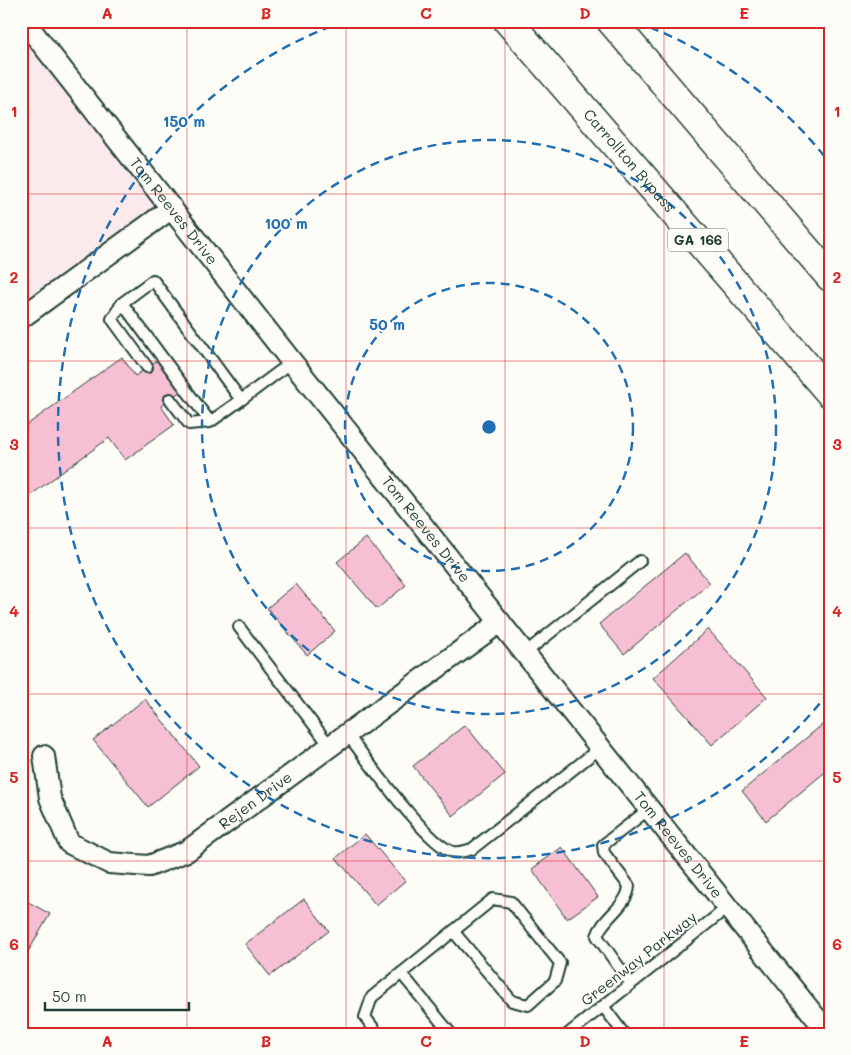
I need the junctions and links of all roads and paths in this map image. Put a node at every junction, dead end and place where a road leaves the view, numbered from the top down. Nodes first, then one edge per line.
1 (24, 21) edge
2 (508, 21) edge
3 (617, 29) edge
4 (172, 208) junction
5 (830, 277) edge
6 (122, 303) junction
7 (23, 314) edge
8 (292, 362) junction
9 (147, 367) dead end
10 (830, 393) edge
11 (170, 400) dead end
12 (241, 400) junction
13 (210, 422) junction
14 (640, 561) dead end
15 (500, 622) junction
16 (238, 627) dead end
17 (524, 653) junction
18 (347, 734) junction
19 (330, 746) junction
20 (600, 748) junction
21 (44, 756) dead end
22 (649, 809) junction
23 (728, 907) junction
24 (453, 931) junction
25 (402, 973) junction
26 (631, 984) junction
27 (603, 1006) junction
28 (378, 1034) edge
29 (451, 1034) edge
30 (568, 1034) edge
31 (624, 1034) edge
32 (829, 1034) edge

1 - 4 street, Tom Reeves Drive
2 - 10 main road, Carrollton Bypass / GA 166
3 - 5 main road
4 - 7 street
4 - 8 street, Tom Reeves Drive
6 - 9 lane
6 - 12 lane
6 - 13 lane
8 - 12 lane
8 - 15 street, Tom Reeves Drive
11 - 13 lane
12 - 13 lane
14 - 17 lane
15 - 17 street, Tom Reeves Drive
15 - 18 street, Rejen Drive
16 - 19 lane
17 - 20 street, Tom Reeves Drive
18 - 19 street, Rejen Drive
18 - 20 lane
19 - 21 street, Rejen Drive
20 - 22 street, Tom Reeves Drive
22 - 23 street, Tom Reeves Drive
22 - 26 lane
23 - 26 lane, Greenway Parkway
23 - 32 street, Tom Reeves Drive
24 - 24 lane
24 - 25 lane
25 - 28 lane
25 - 29 lane
26 - 27 lane, Greenway Parkway
27 - 30 lane, Greenway Parkway
27 - 31 lane

